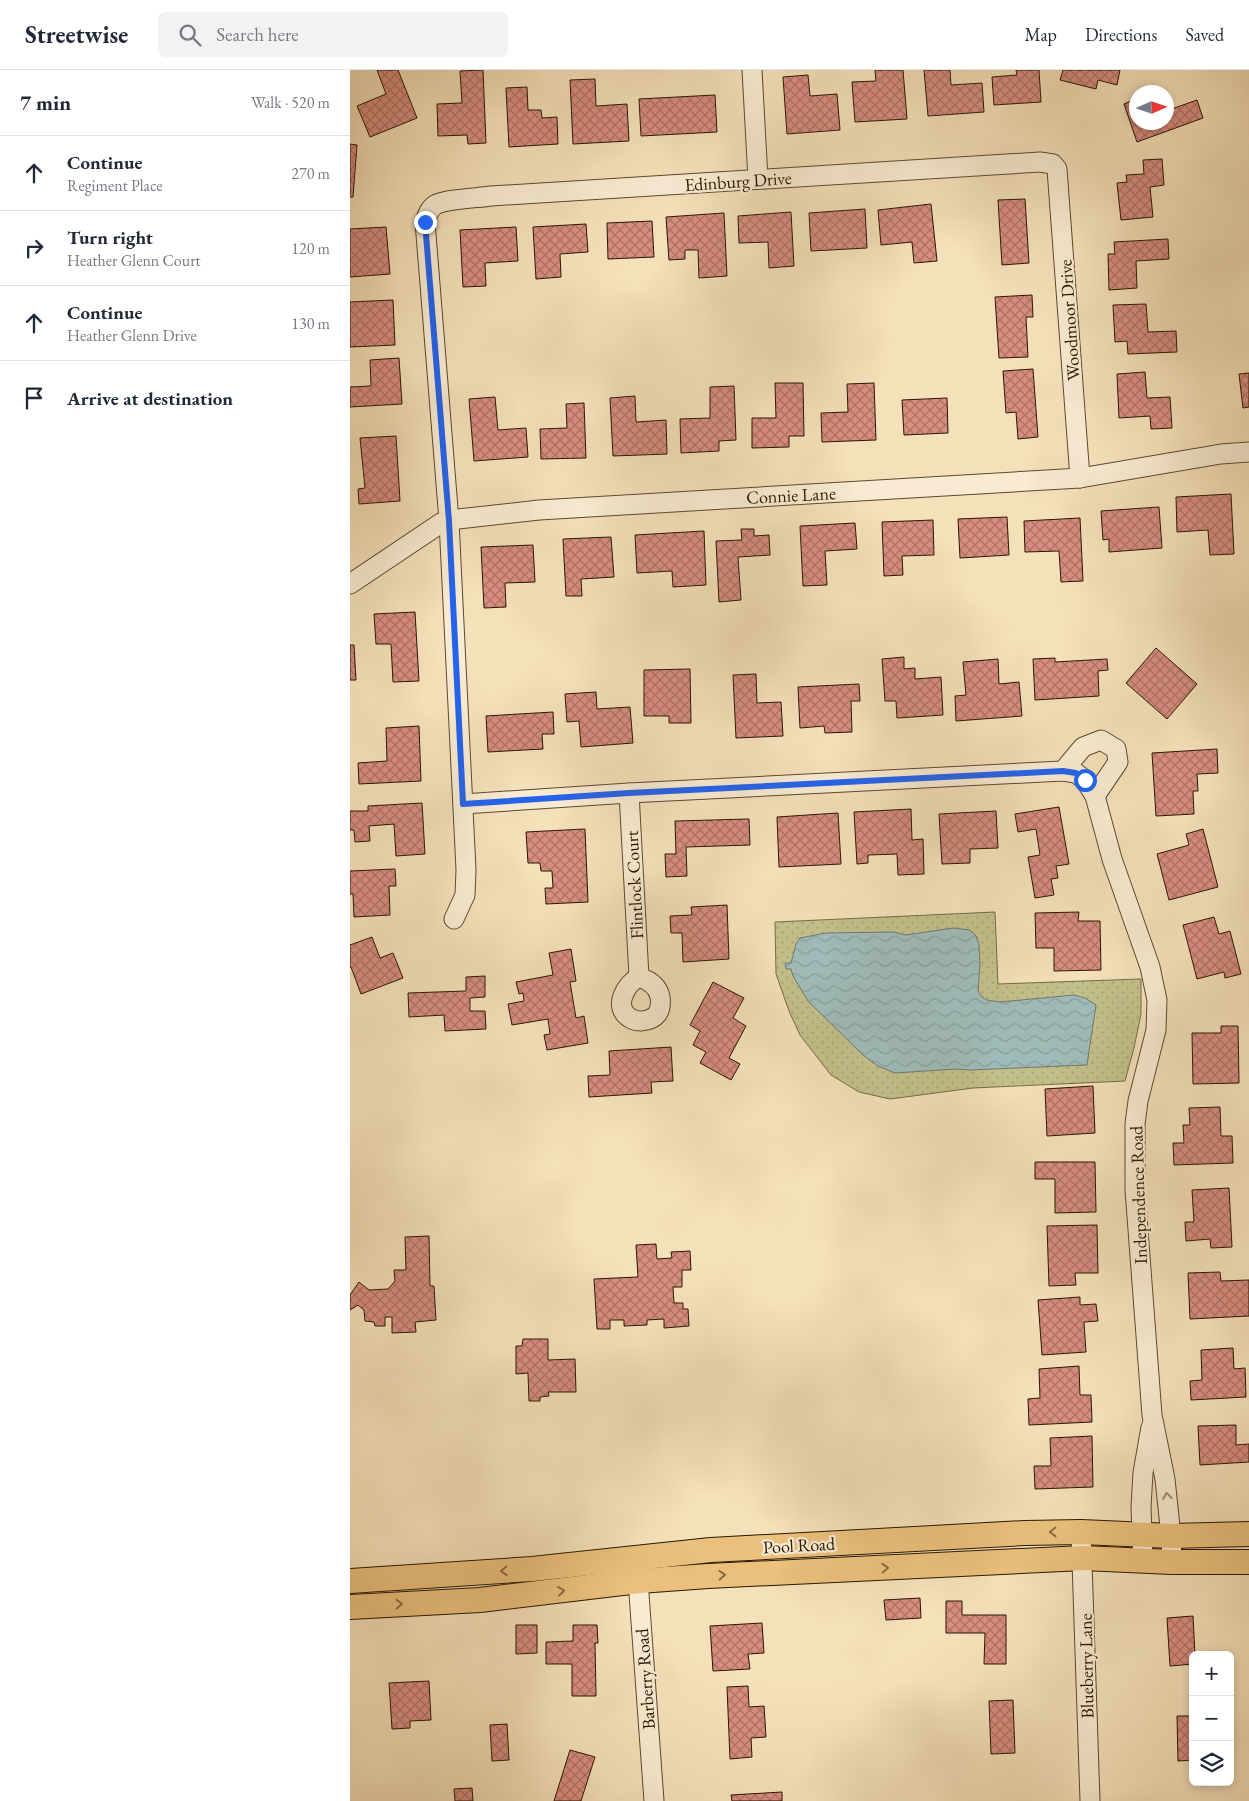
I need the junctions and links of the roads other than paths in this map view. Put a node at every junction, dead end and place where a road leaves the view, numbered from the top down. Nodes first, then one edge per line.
1 (752, 70) edge
2 (1053, 164) joint
3 (758, 179) junction
4 (1249, 452) edge
5 (1080, 478) junction
6 (449, 521) junction
7 (350, 584) edge
8 (1063, 771) junction
9 (629, 793) junction
10 (1095, 796) junction
11 (463, 804) junction
12 (454, 919) dead end
13 (639, 977) dead end
14 (1152, 1415) junction
15 (1081, 1532) junction
16 (1142, 1534) junction
17 (1249, 1534) edge
18 (1171, 1536) junction
19 (639, 1557) junction
20 (1082, 1558) junction
21 (1143, 1560) junction
22 (1172, 1562) junction
23 (1249, 1562) edge
24 (350, 1581) edge
25 (639, 1582) junction
26 (350, 1607) edge
27 (654, 1801) edge
28 (1090, 1801) edge

1 - 3 street
2 - 3 street, Edinburg Drive
2 - 5 street, Woodmoor Drive
3 - 6 street, Edinburg Drive
4 - 5 street, Connie Lane
5 - 6 street, Connie Lane
6 - 7 street, Connie Lane
6 - 11 street
8 - 9 street
8 - 10 street, Independence Road
8 - 10 street
9 - 11 street
9 - 13 street, Flintlock Court
10 - 14 street, Independence Road
11 - 12 street
14 - 16 street, Independence Road
18 -> 14 street, Independence Road
15 - 16 main road, Pool Road
15 -> 19 main road, Pool Road
15 - 20 street, Blueberry Lane
16 - 18 main road, Pool Road
16 - 21 street, Independence Road
17 - 18 main road, Pool Road
18 - 22 street, Independence Road
19 -> 24 main road, Pool Road
19 - 25 street, Barberry Road
20 - 21 main road, Pool Road
25 -> 20 main road, Pool Road
20 - 28 street, Blueberry Lane
21 - 22 main road, Pool Road
22 - 23 main road, Pool Road
26 -> 25 main road, Pool Road
25 - 27 street, Barberry Road

